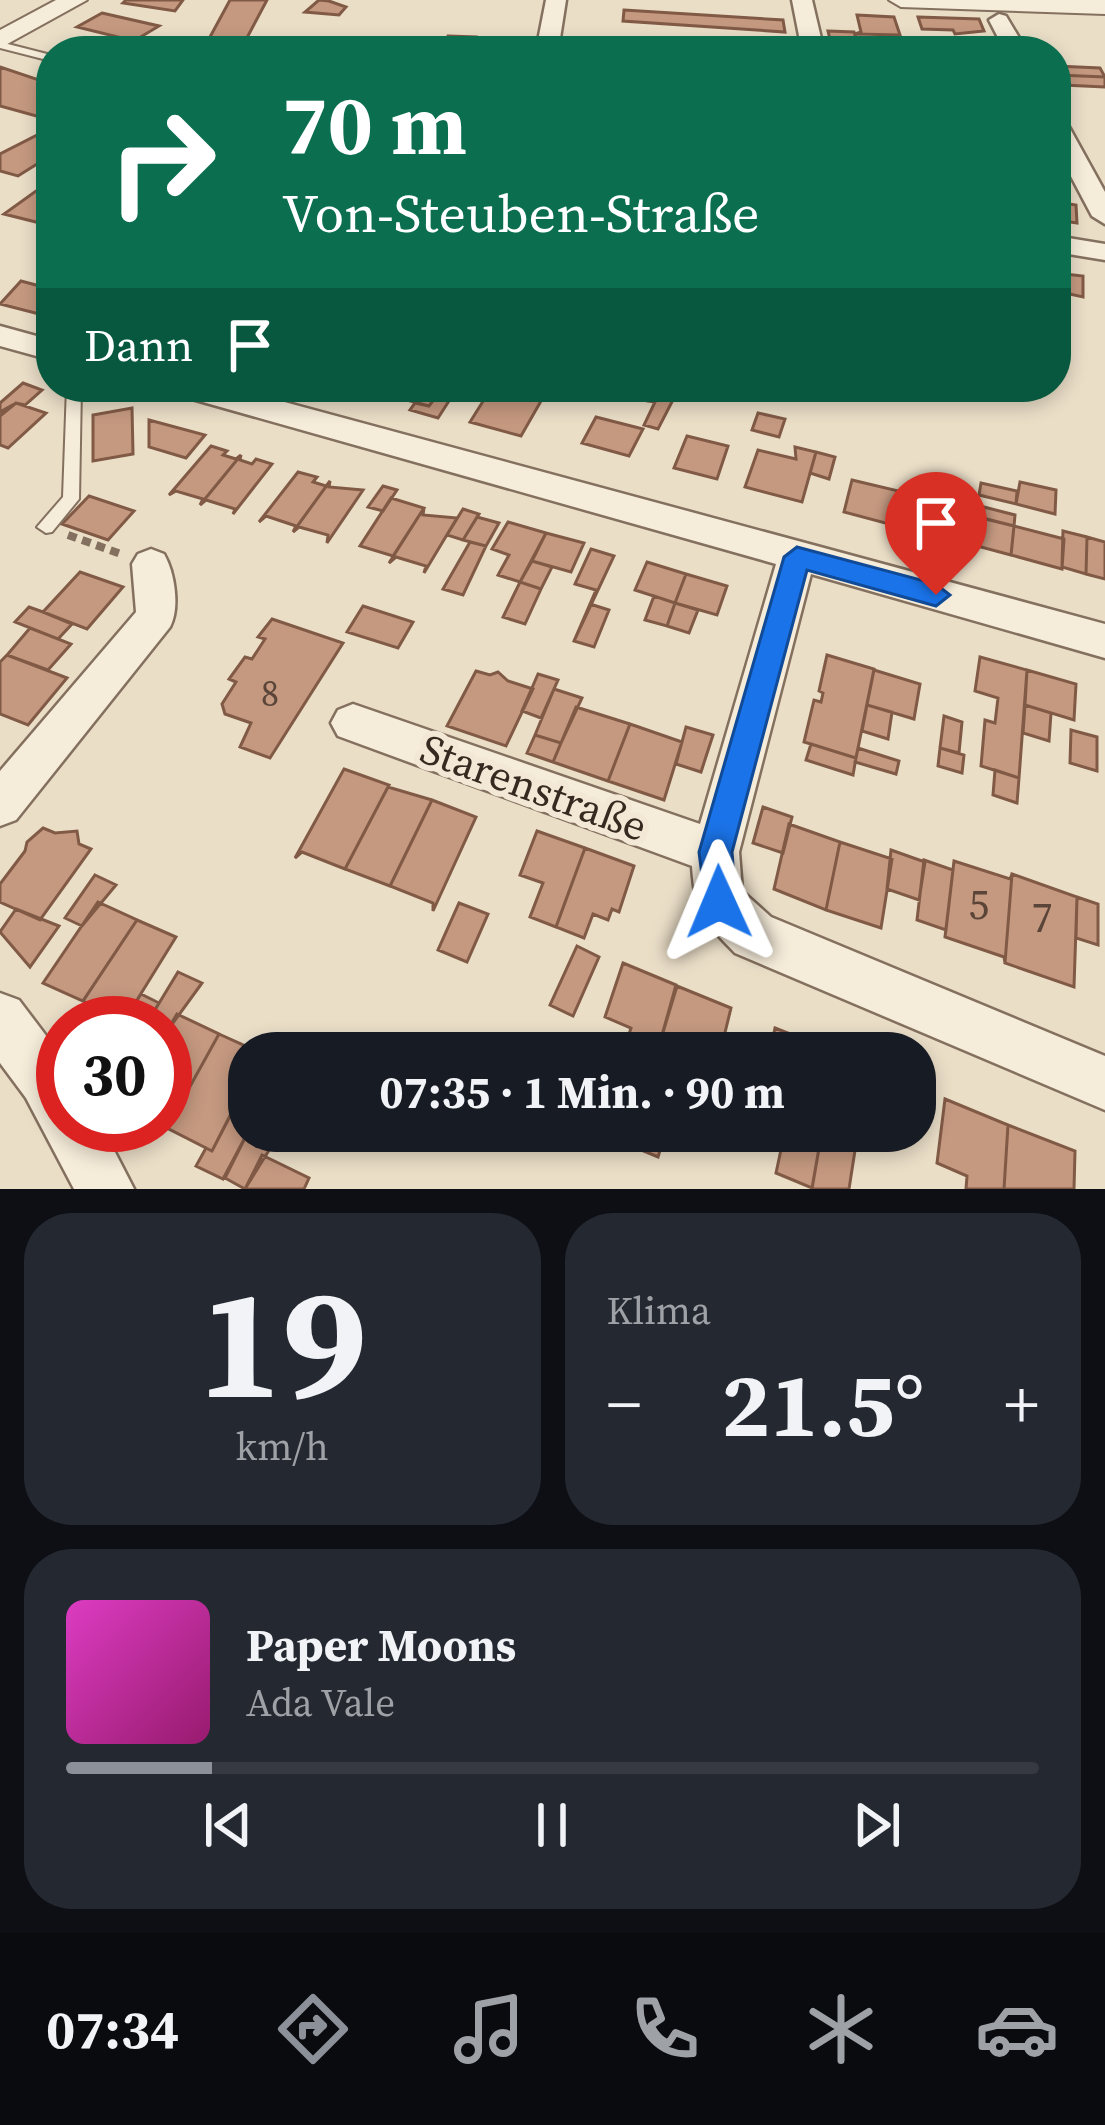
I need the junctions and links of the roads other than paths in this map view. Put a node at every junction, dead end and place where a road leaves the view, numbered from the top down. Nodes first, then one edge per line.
1 (75, 0) edge
2 (556, 0) edge
3 (802, 0) edge
4 (901, 0) edge
5 (1105, 7) edge
6 (999, 20) dead end
7 (550, 36) edge
8 (810, 36) edge
9 (1008, 36) edge
10 (0, 42) edge
11 (36, 53) edge
12 (1071, 153) edge
13 (1105, 216) edge
14 (1071, 246) edge
15 (1105, 252) edge
16 (0, 336) edge
17 (36, 346) edge
18 (74, 402) edge
19 (243, 402) edge
20 (46, 527) road end
21 (797, 557) junction
22 (151, 564) road end
23 (1105, 641) edge
24 (353, 723) dead end
25 (0, 805) edge
26 (715, 852) junction
27 (0, 1019) edge
28 (36, 1066) edge
29 (1105, 1083) edge
30 (85, 1152) edge
31 (105, 1189) edge

1 - 10 street
2 - 7 street
3 - 8 street
4 - 5 street
6 - 9 street
10 - 11 lane
12 - 13 street
14 - 15 street
16 - 17 street
18 - 20 lane
19 - 21 street
21 - 23 street
21 - 26 street
22 - 25 street
24 - 26 street, Starenstraße
26 - 29 street
27 - 28 street
30 - 31 street

